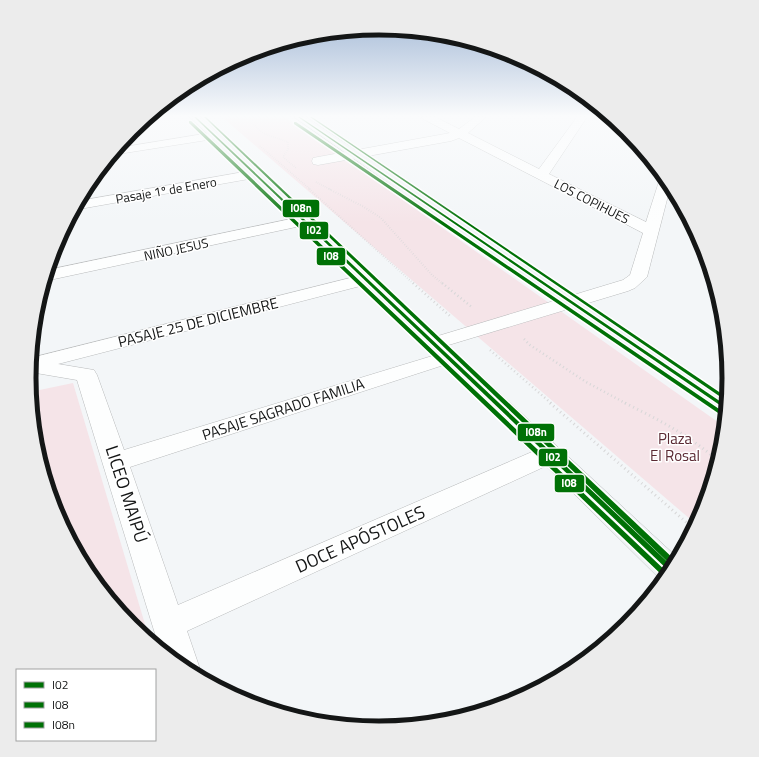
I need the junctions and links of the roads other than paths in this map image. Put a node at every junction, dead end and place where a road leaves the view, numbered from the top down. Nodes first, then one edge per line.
1 (233, 152) edge
2 (352, 152) edge
3 (371, 152) edge
4 (496, 152) edge
5 (558, 152) edge
6 (356, 155) junction
7 (318, 161) dead end
8 (255, 174) junction
9 (542, 176) junction
10 (664, 186) edge
11 (83, 205) edge
12 (305, 221) junction
13 (651, 231) junction
14 (52, 275) edge
15 (366, 279) junction
16 (572, 303) junction
17 (442, 350) junction
18 (37, 363) edge
19 (37, 366) edge
20 (722, 404) edge
21 (550, 454) junction
22 (116, 462) junction
23 (667, 566) edge
24 (169, 624) junction
25 (179, 657) edge

1 - 8 street
2 - 6 street
3 - 6 street
4 - 9 street, LOS COPIHUES
5 - 9 street
6 - 7 street
6 - 16 street
8 - 11 street, Pasaje 1º de Enero
8 - 12 street
9 - 13 street, LOS COPIHUES
10 - 13 street
12 - 14 street, NIÑO JESUS
12 - 15 street
13 - 16 street, PASAJE SAGRADO FAMILIA
15 - 17 street
15 - 18 street, PASAJE 25 DE DICIEMBRE
16 - 17 street, PASAJE SAGRADO FAMILIA
16 - 20 street
17 - 21 street
17 - 22 street, PASAJE SAGRADO FAMILIA
19 - 22 street, LICEO MAIPÚ
21 - 23 street
21 - 24 street, DOCE APÓSTOLES
22 - 24 street, LICEO MAIPÚ
24 - 25 street, LICEO MAIPÚ

